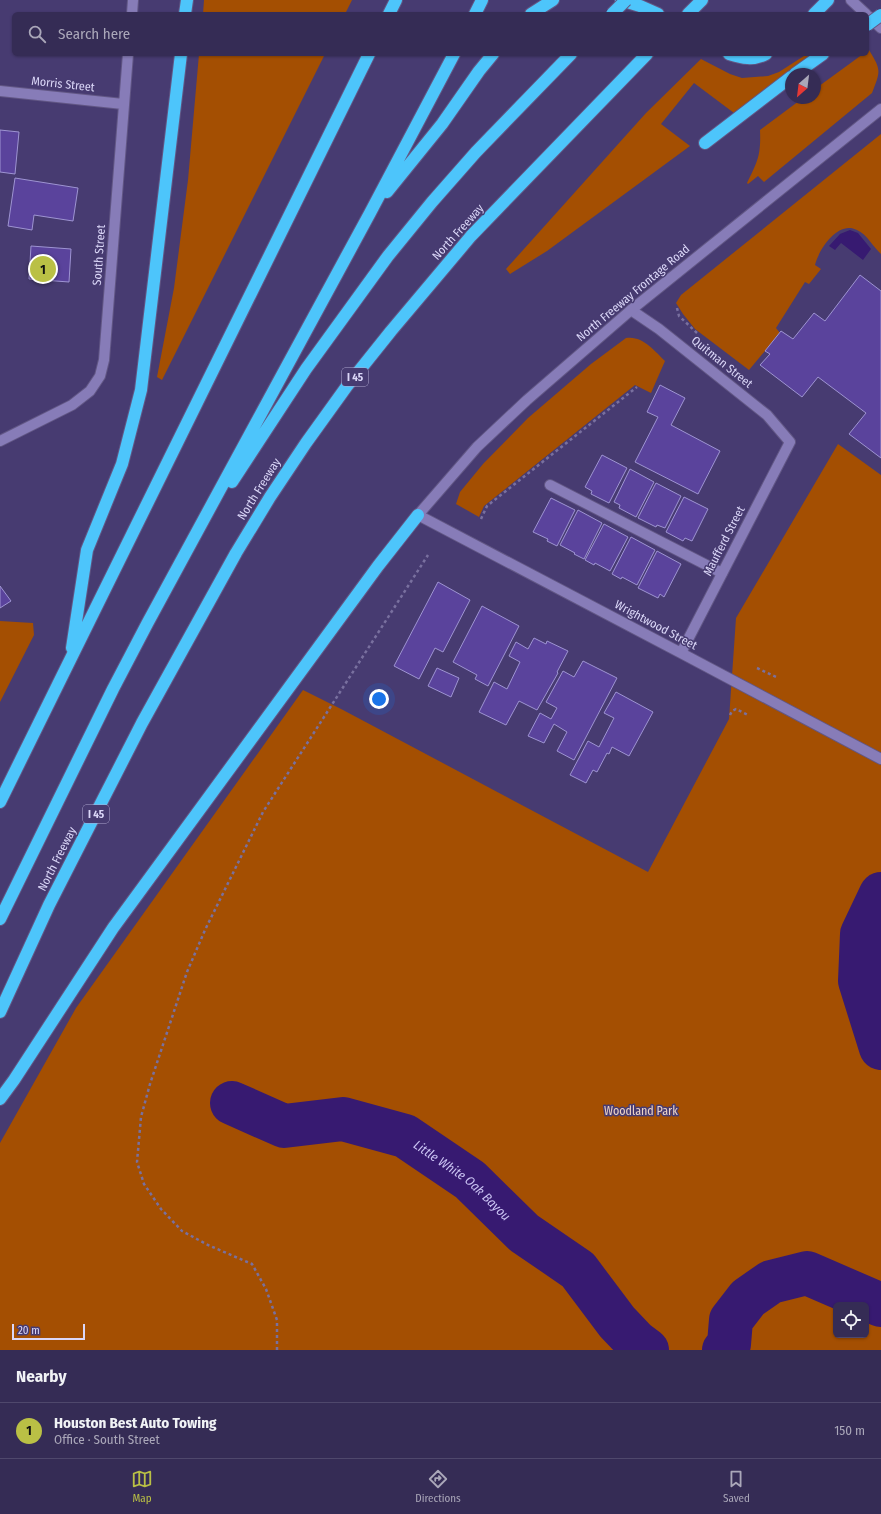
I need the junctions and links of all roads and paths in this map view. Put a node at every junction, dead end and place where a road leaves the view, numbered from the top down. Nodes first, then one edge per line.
1 (133, 0) edge
2 (187, 0) edge
3 (396, 0) edge
4 (482, 0) edge
5 (553, 0) edge
6 (621, 0) edge
7 (626, 0) edge
8 (702, 0) edge
9 (828, 0) edge
10 (851, 0) edge
11 (132, 12) edge
12 (185, 12) edge
13 (390, 12) edge
14 (476, 12) edge
15 (534, 12) edge
16 (614, 12) edge
17 (654, 12) edge
18 (690, 12) edge
19 (816, 12) edge
20 (864, 12) edge
21 (881, 15) edge
22 (869, 17) edge
23 (869, 24) edge
24 (881, 28) edge
25 (128, 56) edge
26 (180, 56) edge
27 (368, 56) edge
28 (453, 56) edge
29 (491, 56) edge
30 (568, 56) edge
31 (645, 56) edge
32 (736, 56) edge
33 (763, 56) edge
34 (820, 56) edge
35 (803, 68) edge
36 (785, 82) edge
37 (0, 91) edge
38 (123, 104) junction
39 (881, 109) edge
40 (705, 143) dead end
41 (370, 213) junction
42 (677, 308) dead end
43 (631, 310) junction
44 (698, 334) dead end
45 (636, 386) dead end
46 (0, 441) edge
47 (790, 442) joint
48 (550, 485) dead end
49 (418, 515) junction
50 (481, 519) dead end
51 (428, 555) dead end
52 (722, 574) junction
53 (147, 624) junction
54 (681, 653) junction
55 (70, 660) junction
56 (757, 668) dead end
57 (776, 677) dead end
58 (730, 715) dead end
59 (748, 715) dead end
60 (881, 759) edge
61 (0, 802) edge
62 (0, 919) edge
63 (0, 1012) edge
64 (0, 1099) edge
65 (277, 1350) edge

1 - 11 street
2 - 12 highway
3 - 13 highway
4 - 14 highway
5 - 15 highway
6 - 17 highway
7 - 16 highway, bridge
8 - 18 highway
9 - 19 highway
10 - 20 street
21 - 23 highway, bridge
22 - 24 street
25 - 38 street, South Street
26 - 55 highway
27 - 55 highway
28 - 41 highway
29 - 41 highway
30 - 53 highway
31 - 63 highway, North Freeway / I 45
32 - 33 highway
34 - 35 highway
36 - 40 highway
37 - 38 street, Morris Street
38 - 46 street, South Street
39 - 43 street, North Freeway Frontage Road
41 - 53 highway
42 - 44 path
43 - 47 street, Quitman Street
43 - 49 street, North Freeway Frontage Road
45 - 50 path
47 - 52 street, Maufferd Street
48 - 52 street
49 - 54 street, Wrightwood Street
49 - 64 highway
51 - 65 path
52 - 54 street, Maufferd Street
53 - 62 highway, North Freeway
54 - 60 street, Wrightwood Street
55 - 61 highway
56 - 57 path
58 - 59 path

